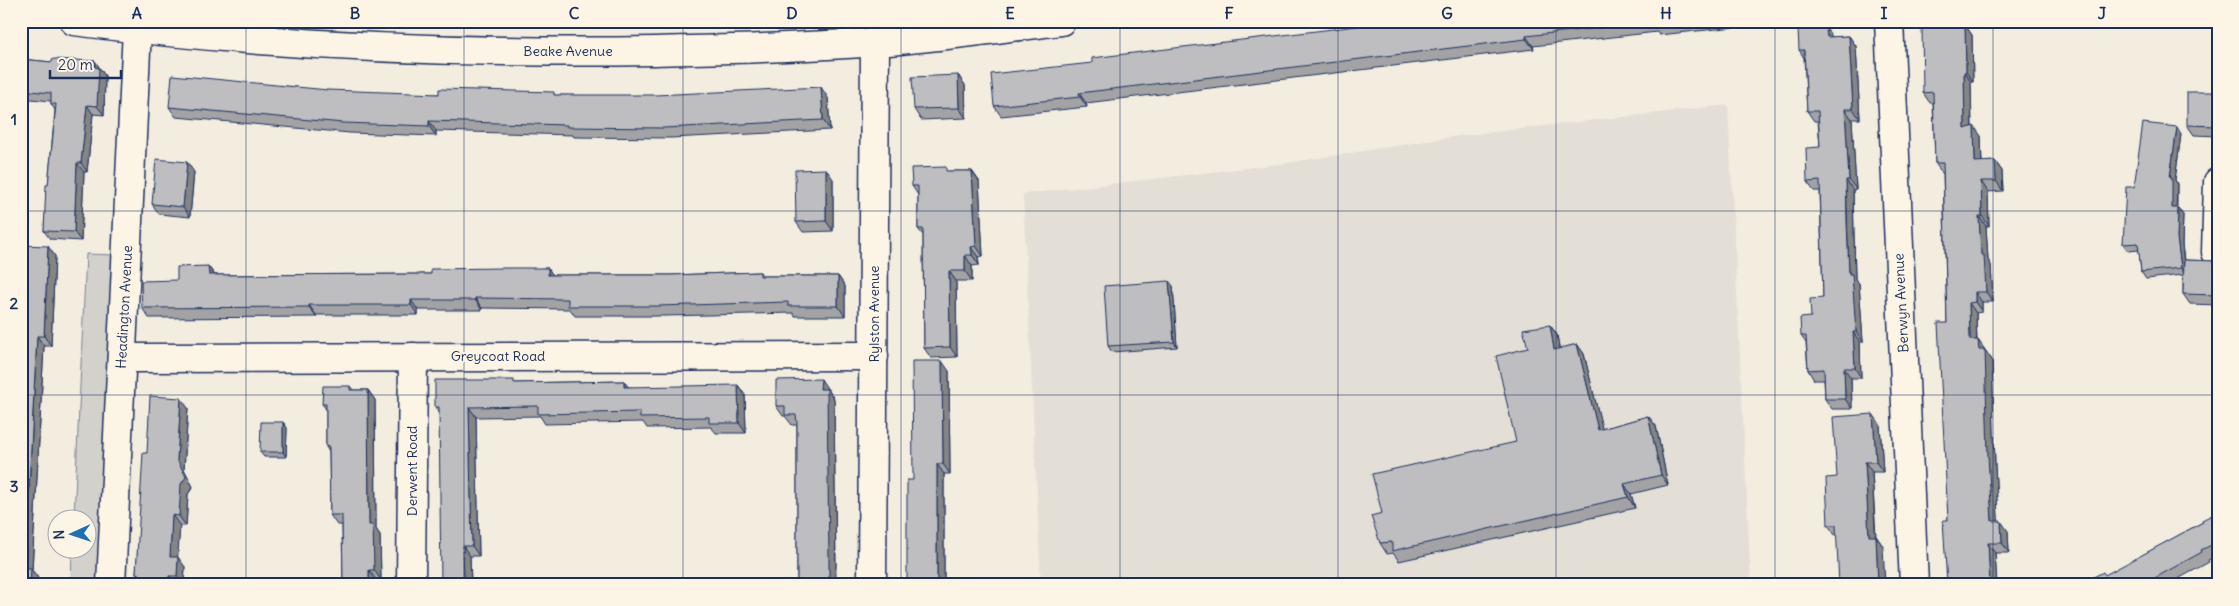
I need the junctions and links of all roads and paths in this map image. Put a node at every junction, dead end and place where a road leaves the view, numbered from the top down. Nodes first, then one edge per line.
1 (74, 21) edge
2 (1061, 21) edge
3 (1889, 21) edge
4 (137, 29) junction
5 (261, 30) edge
6 (875, 42) junction
7 (2218, 182) edge
8 (2217, 211) edge
9 (2216, 252) dead end
10 (413, 356) junction
11 (874, 356) junction
12 (122, 358) junction
13 (111, 585) edge
14 (411, 585) edge
15 (872, 585) edge
16 (1914, 585) edge

1 - 4 street, Beake Avenue
2 - 6 street, Beake Avenue
3 - 16 street, Berwyn Avenue
4 - 5 street, Beake Avenue
4 - 12 street, Headington Avenue
5 - 6 street, Beake Avenue
6 - 11 street, Rylston Avenue
7 - 8 street
8 - 9 street
10 - 11 street, Greycoat Road
10 - 12 street, Greycoat Road
10 - 14 street, Derwent Road
11 - 15 street, Rylston Avenue
12 - 13 street, Headington Avenue

